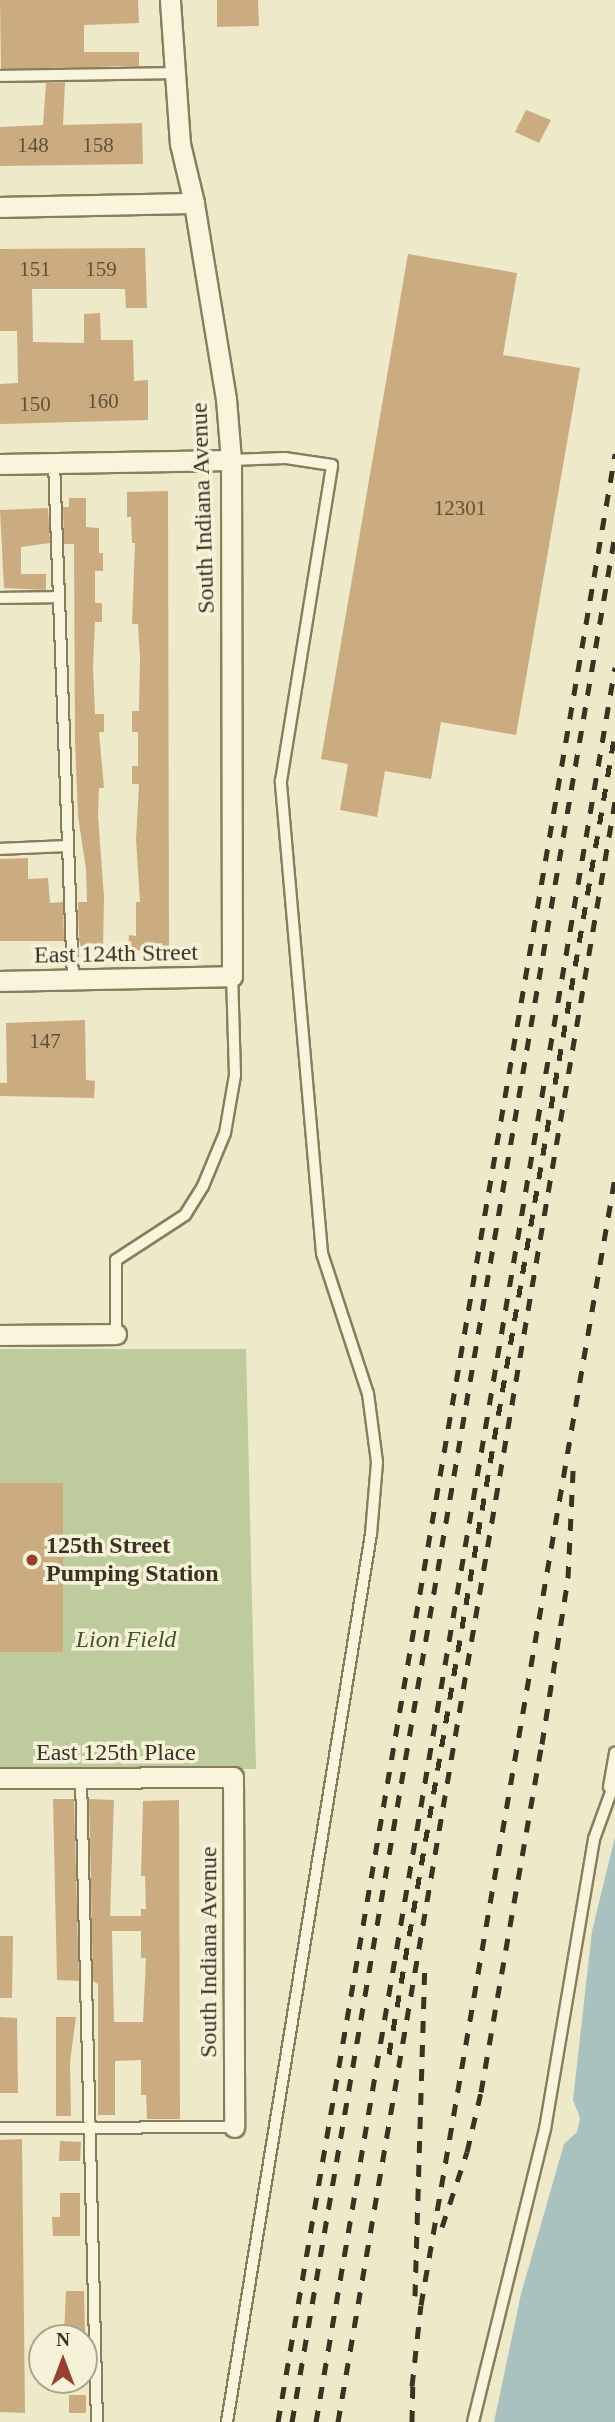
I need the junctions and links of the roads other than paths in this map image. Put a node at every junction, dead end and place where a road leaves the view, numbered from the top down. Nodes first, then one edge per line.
1 (170, 0) edge
2 (173, 73) junction
3 (0, 76) edge
4 (194, 203) junction
5 (0, 206) edge
6 (231, 460) junction
7 (54, 463) junction
8 (0, 464) edge
9 (59, 597) junction
10 (0, 598) edge
11 (68, 846) junction
12 (0, 849) edge
13 (232, 976) junction
14 (73, 979) junction
15 (0, 981) edge
16 (116, 1334) joint
17 (0, 1335) edge
18 (615, 1753) edge
19 (233, 1777) joint
20 (0, 1778) edge
21 (81, 1778) junction
22 (615, 1781) edge
23 (607, 1798) junction
24 (90, 2127) junction
25 (234, 2127) joint
26 (0, 2128) edge
27 (97, 2422) edge
28 (226, 2422) edge
29 (473, 2422) edge

1 - 2 street, South Indiana Avenue
2 - 3 lane
2 - 4 street, South Indiana Avenue
4 - 5 street
4 - 6 street, South Indiana Avenue
6 - 7 street
6 - 13 street, South Indiana Avenue
6 - 28 lane
7 - 8 street
7 - 9 lane
9 - 10 lane
9 - 11 lane
11 - 12 lane
11 - 14 lane
13 - 14 street, East 124th Street
13 - 16 lane
14 - 15 street, East 124th Street
16 - 17 street
18 - 23 lane
19 - 21 street, East 125th Place
19 - 25 street, South Indiana Avenue
20 - 21 street, East 125th Place
21 - 24 lane
22 - 23 lane
23 - 29 lane
24 - 25 lane
24 - 26 lane
24 - 27 lane

